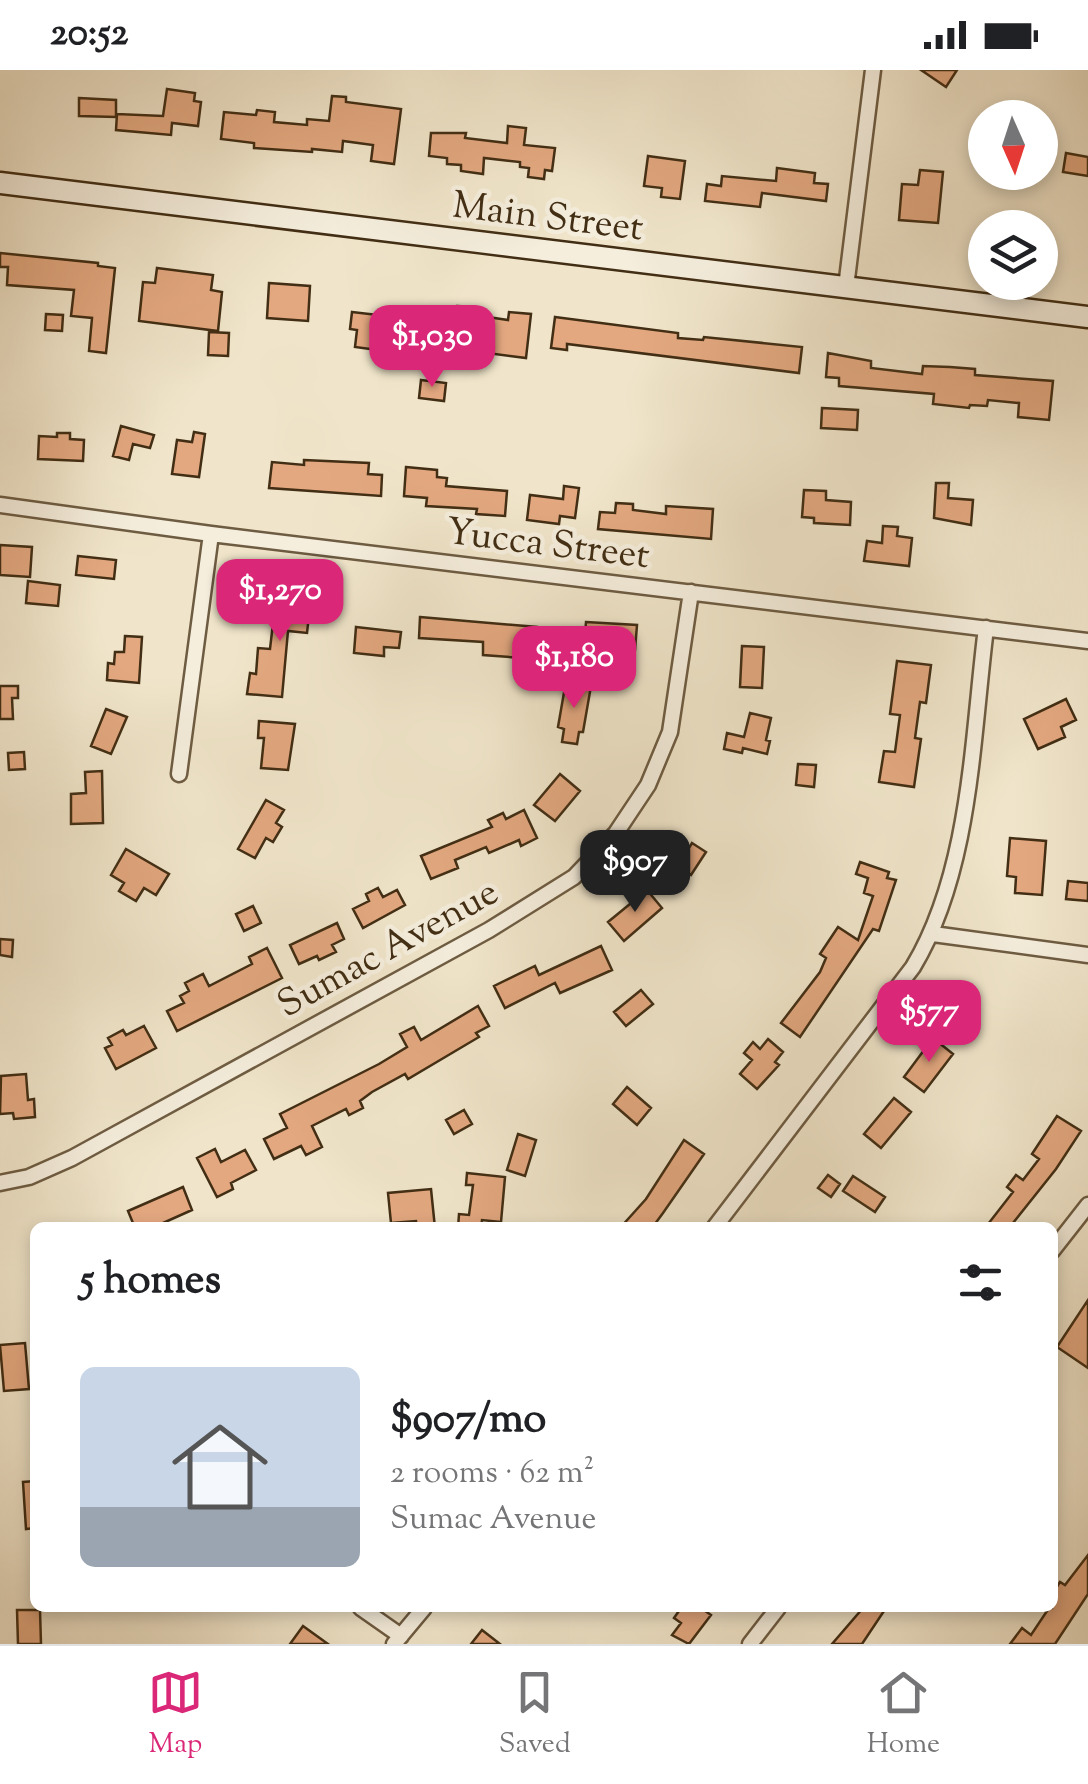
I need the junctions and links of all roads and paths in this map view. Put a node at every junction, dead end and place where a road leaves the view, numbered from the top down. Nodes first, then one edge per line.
1 (873, 70) edge
2 (0, 184) edge
3 (846, 287) junction
4 (1088, 317) edge
5 (0, 504) edge
6 (211, 534) junction
7 (691, 592) junction
8 (986, 628) junction
9 (1088, 641) edge
10 (179, 774) dead end
11 (933, 934) junction
12 (1088, 955) edge
13 (0, 1184) edge
14 (1088, 1205) edge
15 (719, 1222) edge
16 (1058, 1243) edge
17 (366, 1612) edge
18 (421, 1612) edge
19 (775, 1612) edge
20 (398, 1640) edge
21 (750, 1644) edge

1 - 3 street
2 - 3 main road, Main Street
3 - 4 main road, Main Street
5 - 6 street, Yucca Street
6 - 7 street, Yucca Street
6 - 10 street
7 - 8 street, Yucca Street
7 - 13 street, Sumac Avenue
8 - 9 street, Yucca Street
8 - 11 street
11 - 12 street
11 - 15 street
14 - 16 street
17 - 20 street
18 - 20 street
19 - 21 street

